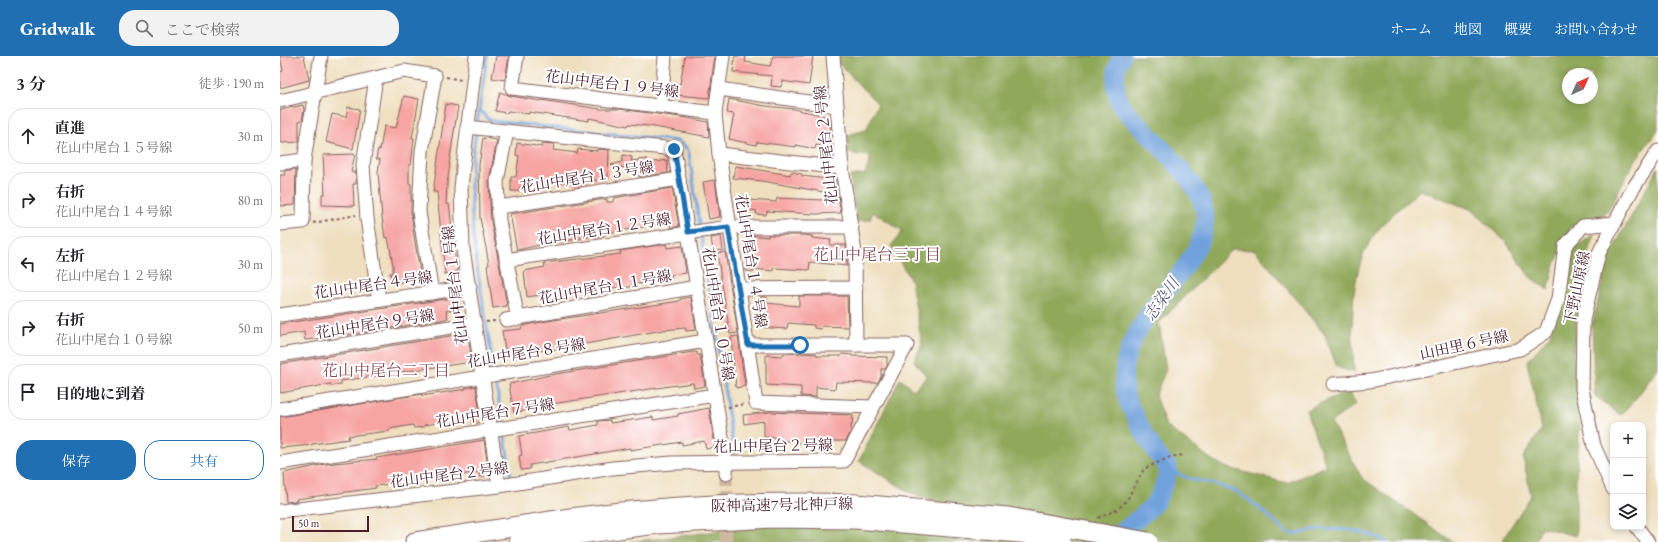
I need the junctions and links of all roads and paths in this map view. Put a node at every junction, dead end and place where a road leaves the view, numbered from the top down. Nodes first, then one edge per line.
1 (321, 56) edge
2 (476, 56) edge
3 (517, 56) edge
4 (665, 56) edge
5 (723, 56) edge
6 (833, 56) edge
7 (435, 76) junction
8 (376, 78) junction
9 (473, 82) junction
10 (719, 89) junction
11 (314, 94) junction
12 (280, 101) edge
13 (662, 106) junction
14 (837, 106) junction
15 (715, 113) junction
16 (469, 127) junction
17 (507, 131) junction
18 (1658, 151) edge
19 (719, 154) junction
20 (304, 160) junction
21 (280, 163) edge
22 (842, 168) junction
23 (679, 179) junction
24 (499, 207) junction
25 (367, 213) junction
26 (303, 222) junction
27 (1615, 222) junction
28 (280, 224) edge
29 (728, 227) junction
30 (852, 227) junction
31 (690, 232) junction
32 (506, 260) junction
33 (470, 287) junction
34 (697, 288) junction
35 (856, 288) junction
36 (739, 289) junction
37 (432, 292) junction
38 (379, 300) junction
39 (280, 315) edge
40 (475, 323) junction
41 (706, 341) junction
42 (748, 345) junction
43 (856, 345) junction
44 (280, 355) edge
45 (485, 376) junction
46 (1333, 384) dead end
47 (715, 395) junction
48 (873, 407) junction
49 (280, 409) edge
50 (493, 430) junction
51 (1184, 455) dead end
52 (280, 463) edge
53 (726, 468) junction
54 (1610, 482) edge
55 (499, 486) junction
56 (280, 511) edge
57 (856, 511) junction
58 (1096, 519) dead end
59 (1639, 530) edge
60 (415, 542) edge
61 (518, 542) edge
62 (1074, 542) edge
63 (1148, 542) edge
64 (1648, 542) edge

1 - 11 street
2 - 9 street, 花山中尾台１号線
3 - 13 street, 花山中尾台１９号線
4 - 13 street
5 - 10 street, 花山中尾台１４号線
6 - 14 street, 花山中尾台２号線
7 - 8 street
7 - 9 path
7 - 37 street
8 - 11 street
8 - 25 street
9 - 16 street, 花山中尾台１号線
10 - 14 street
10 - 15 street, 花山中尾台１４号線
11 - 12 street
11 - 20 street
13 - 15 street, 花山中尾台１９号線
14 - 22 street, 花山中尾台２号線
15 - 19 street, 花山中尾台１４号線
16 - 17 street, 花山中尾台１０号線
16 - 33 street, 花山中尾台１号線
17 - 23 street, 花山中尾台１０号線
17 - 24 street, 花山中尾台１１号線
18 - 27 street, 下野山原線
19 - 22 street
19 - 29 street, 花山中尾台１４号線
20 - 21 street
20 - 26 street
22 - 30 street, 花山中尾台２号線
23 - 24 street, 花山中尾台１３号線
23 - 31 street, 花山中尾台１０号線
24 - 32 street, 花山中尾台１１号線
25 - 26 path
25 - 38 street
26 - 28 street
27 - 46 street, 山田里６号線
27 - 54 street, 下野山原線
29 - 30 street, 花山中尾台１２号線
29 - 31 street, 花山中尾台１２号線
29 - 36 street, 花山中尾台１４号線
30 - 35 street, 花山中尾台２号線
31 - 32 street, 花山中尾台１２号線
31 - 34 street, 花山中尾台１０号線
32 - 34 street, 花山中尾台１１号線
33 - 37 street, 花山中尾台４号線
33 - 40 street, 花山中尾台１号線
34 - 41 street, 花山中尾台１０号線
35 - 36 street
35 - 43 street, 花山中尾台２号線
36 - 42 street, 花山中尾台１４号線
37 - 38 street, 花山中尾台４号線
38 - 39 street, 花山中尾台４号線
40 - 44 street, 花山中尾台９号線
40 - 45 street, 花山中尾台１号線
41 - 45 street, 花山中尾台８号線
41 - 47 street, 花山中尾台１０号線
42 - 43 street
42 - 48 street, 花山中尾台１４号線
43 - 48 street, 花山中尾台２号線
45 - 49 street, 花山中尾台８号線
45 - 50 street, 花山中尾台１号線
47 - 50 street, 花山中尾台７号線
47 - 53 street, 花山中尾台１０号線
48 - 53 street, 花山中尾台２号線
50 - 52 street, 花山中尾台７号線
50 - 55 street, 花山中尾台１号線
51 - 58 path
53 - 55 street, 花山中尾台２号線
55 - 56 street, 花山中尾台２号線
57 - 60 highway, 阪神高速7号北神戸線
57 - 61 highway, 阪神高速7号北神戸線
57 - 62 highway, 阪神高速7号北神戸線, bridge
57 - 63 highway, 阪神高速7号北神戸線, bridge
59 - 64 street

